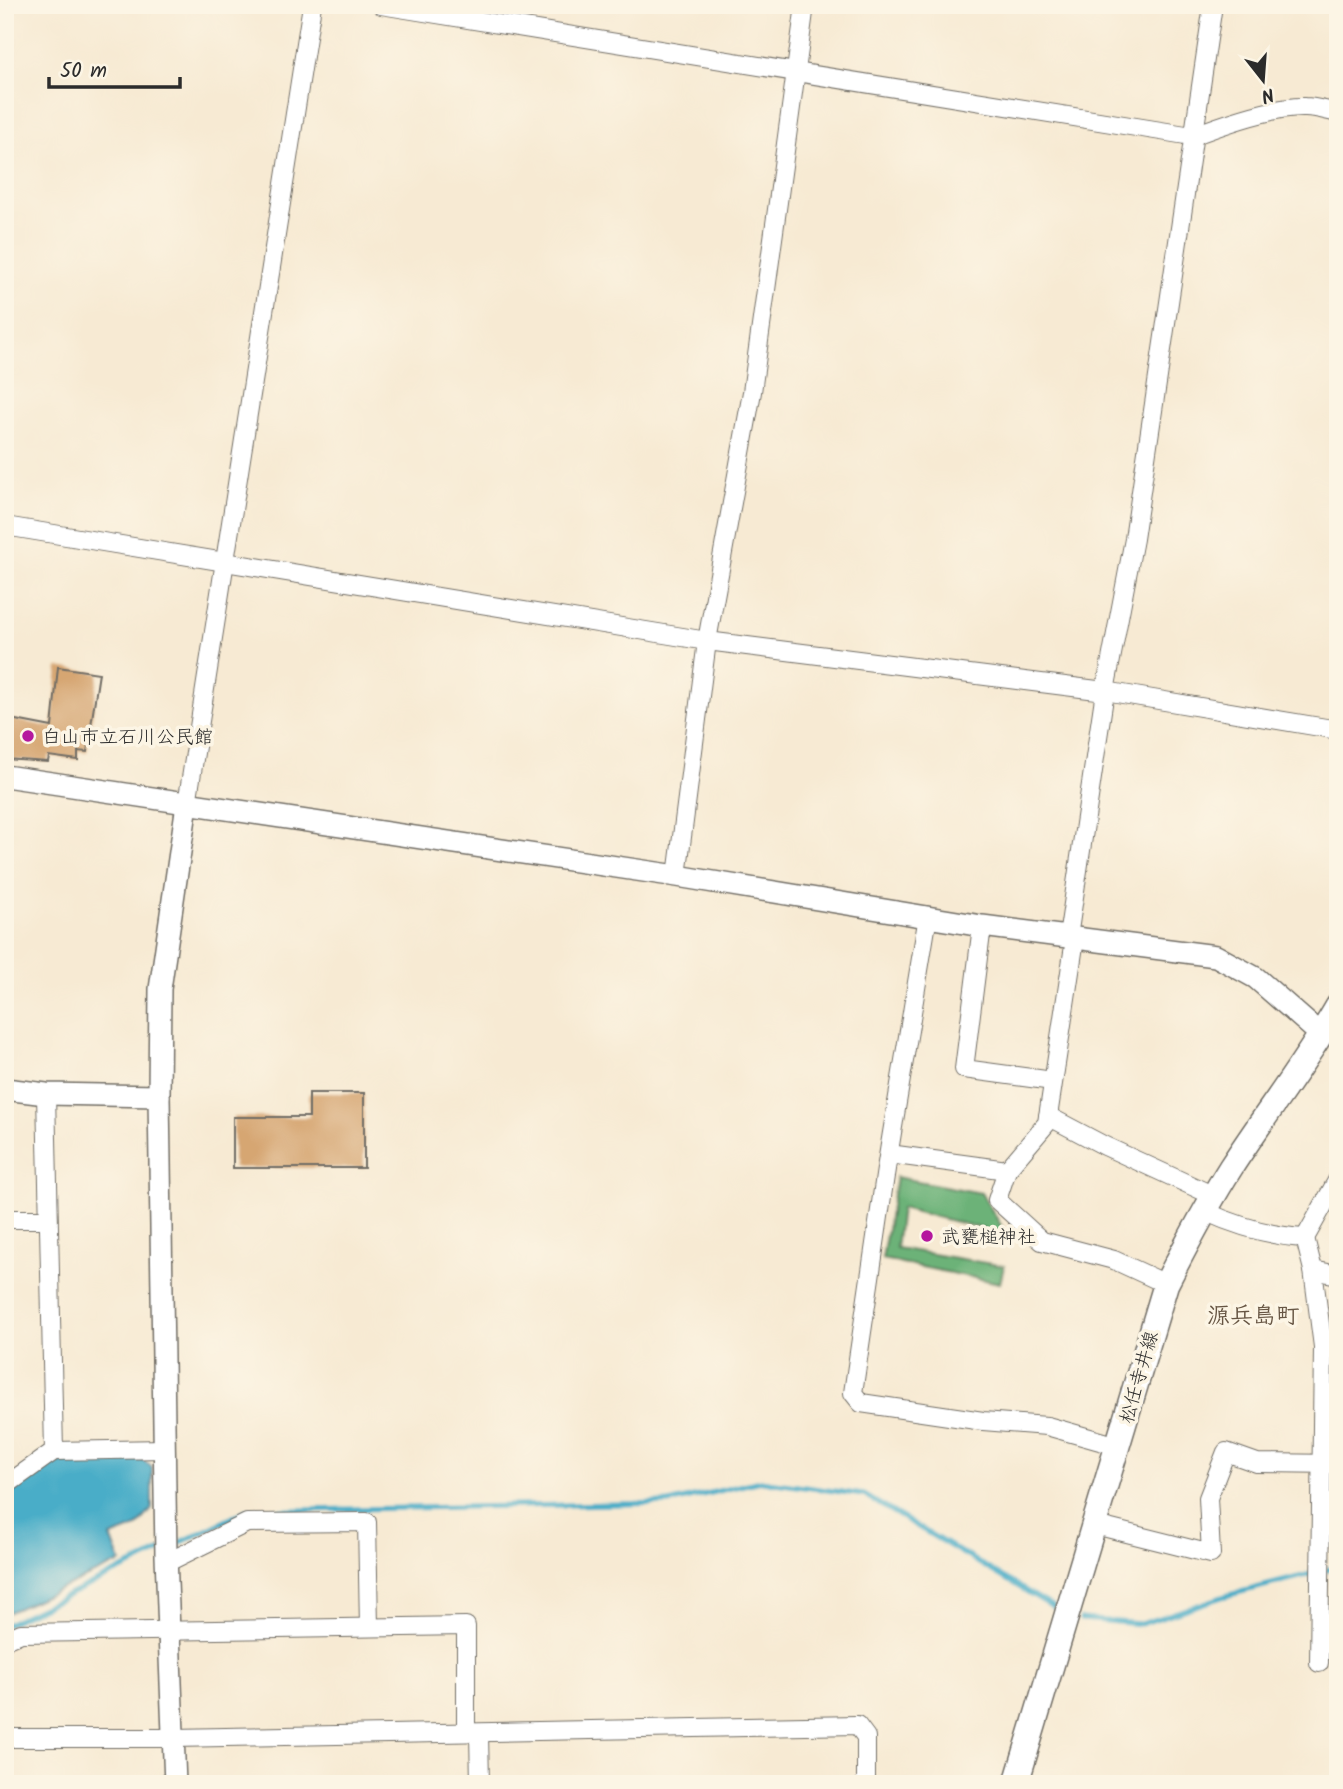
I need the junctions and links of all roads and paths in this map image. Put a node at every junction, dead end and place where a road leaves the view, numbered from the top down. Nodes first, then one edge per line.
1 (312, 5) edge
2 (381, 5) edge
3 (805, 5) edge
4 (1213, 5) edge
5 (795, 72) junction
6 (1338, 113) edge
7 (1192, 136) junction
8 (5, 526) edge
9 (226, 562) junction
10 (707, 641) junction
11 (1105, 691) junction
12 (1338, 730) edge
13 (5, 776) edge
14 (187, 804) junction
15 (677, 876) junction
16 (928, 916) junction
17 (982, 926) junction
18 (1071, 938) junction
19 (1338, 1006) edge
20 (1321, 1035) junction
21 (1054, 1081) junction
22 (5, 1090) edge
23 (46, 1094) junction
24 (159, 1096) junction
25 (1048, 1116) junction
26 (888, 1154) junction
27 (1007, 1170) junction
28 (1338, 1179) edge
29 (1209, 1203) junction
30 (5, 1219) edge
31 (48, 1219) junction
32 (1305, 1238) junction
33 (1313, 1270) junction
34 (1338, 1275) edge
35 (1166, 1284) junction
36 (1331, 1347) edge
37 (1118, 1446) junction
38 (165, 1449) junction
39 (54, 1451) junction
40 (1330, 1464) edge
41 (5, 1486) edge
42 (1095, 1525) junction
43 (166, 1554) junction
44 (1330, 1617) edge
45 (369, 1627) junction
46 (170, 1630) junction
47 (5, 1640) edge
48 (1319, 1662) dead end
49 (472, 1732) junction
50 (5, 1738) edge
51 (174, 1738) junction
52 (175, 1784) edge
53 (480, 1784) edge
54 (866, 1784) edge
55 (1016, 1784) edge

1 - 9 street
2 - 5 street
3 - 5 street
4 - 7 street
5 - 7 street
5 - 10 street
6 - 7 street
7 - 11 street
8 - 9 street
9 - 10 street
9 - 14 street
10 - 11 street
10 - 15 street
11 - 12 street
11 - 18 street
13 - 14 street
14 - 15 street
14 - 24 street
15 - 16 street
16 - 17 street
16 - 26 street
17 - 18 street
17 - 21 street
18 - 20 street
18 - 21 street
19 - 20 main road, 松任寺井線
20 - 29 main road, 松任寺井線
21 - 25 street
22 - 23 street
23 - 24 street
23 - 31 street
24 - 38 street
25 - 27 street
25 - 29 street
26 - 27 street
26 - 37 street
27 - 35 street
28 - 32 street
29 - 32 street
29 - 35 main road, 松任寺井線
30 - 31 street
31 - 39 street
32 - 33 street
33 - 34 street
33 - 36 street
35 - 37 main road, 松任寺井線
36 - 40 street
37 - 42 main road, 松任寺井線
38 - 39 street
38 - 43 street
39 - 41 street
40 - 42 street
40 - 44 street
42 - 55 main road, 松任寺井線
43 - 45 street
43 - 46 street
44 - 48 street
45 - 46 street
45 - 49 street
46 - 47 street
46 - 51 street
49 - 51 street
49 - 53 street
49 - 54 street
50 - 51 street
51 - 52 street

